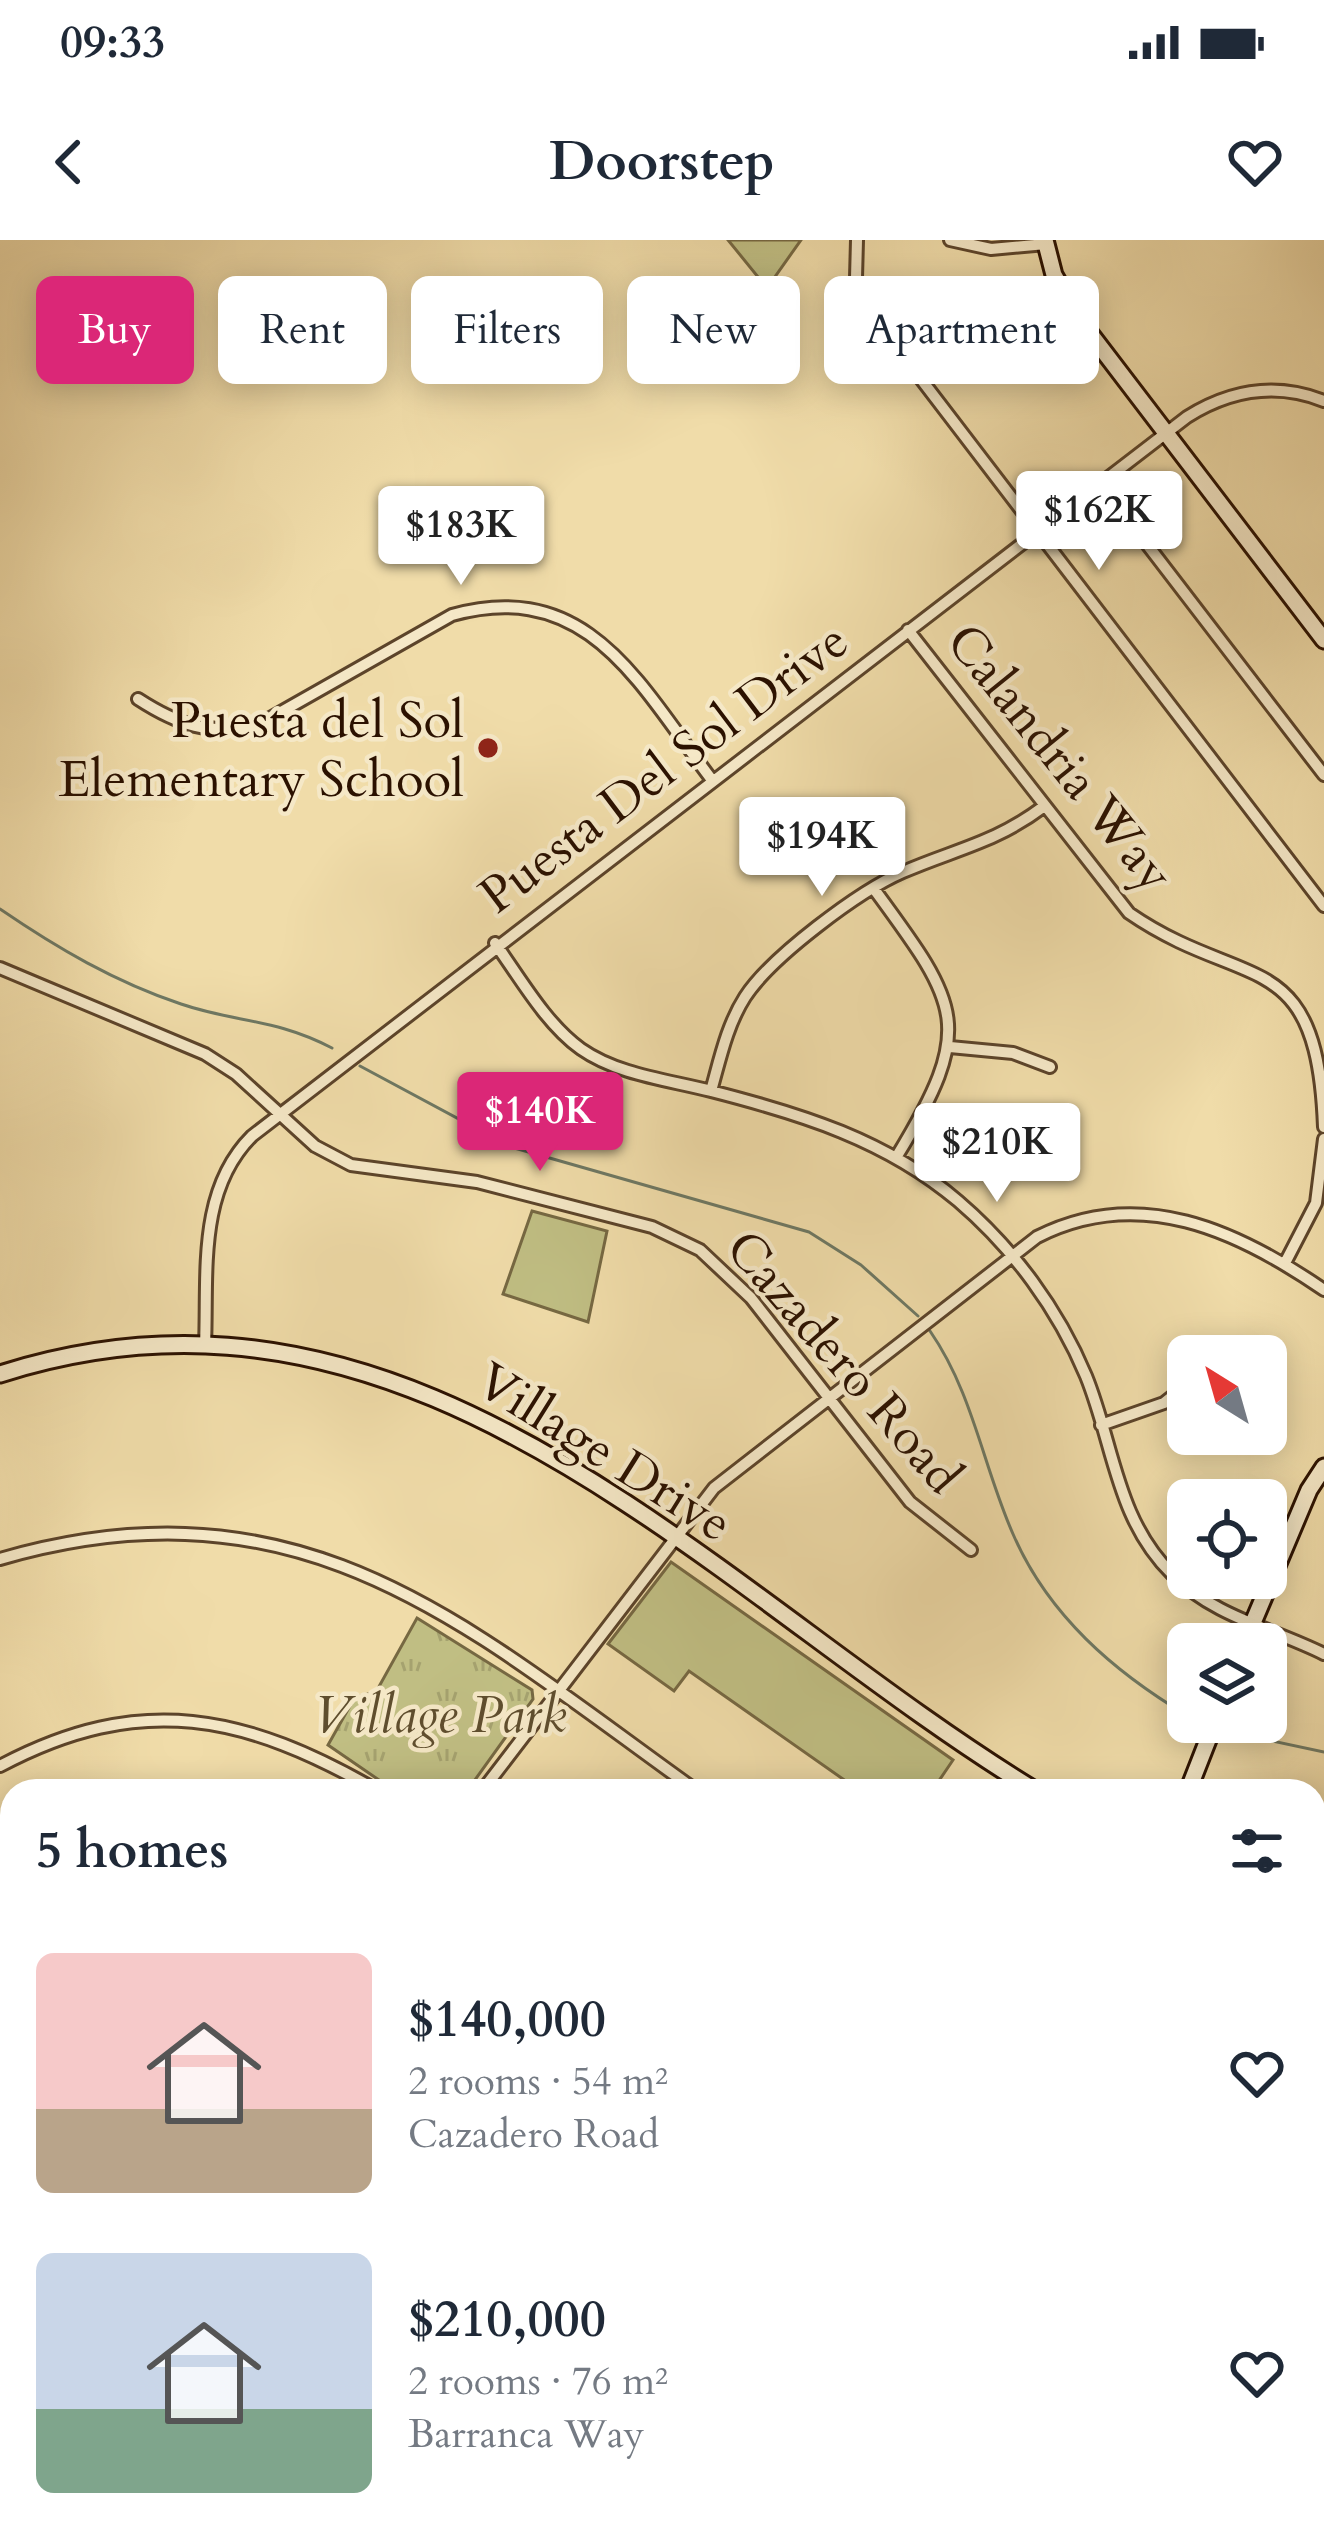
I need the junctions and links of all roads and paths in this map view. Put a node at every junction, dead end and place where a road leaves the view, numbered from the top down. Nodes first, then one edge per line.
1 (856, 240) edge
2 (950, 240) edge
3 (1045, 242) edge
4 (1324, 401) edge
5 (1166, 433) junction
6 (1100, 483) junction
7 (1039, 531) junction
8 (908, 631) junction
9 (1324, 640) edge
10 (138, 698) dead end
11 (1324, 775) edge
12 (712, 779) junction
13 (1043, 807) junction
14 (874, 889) junction
15 (1324, 907) edge
16 (495, 943) junction
17 (0, 968) edge
18 (950, 1047) junction
19 (1050, 1067) dead end
20 (711, 1091) junction
21 (278, 1115) junction
22 (1324, 1127) edge
23 (1324, 1139) edge
24 (898, 1156) junction
25 (1013, 1254) junction
26 (1285, 1263) junction
27 (1324, 1290) edge
28 (205, 1346) junction
29 (0, 1373) edge
30 (828, 1395) junction
31 (1167, 1401) edge
32 (1102, 1425) junction
33 (1324, 1467) edge
34 (673, 1538) junction
35 (971, 1550) dead end
36 (0, 1559) edge
37 (1249, 1623) edge
38 (1251, 1623) edge
39 (1287, 1639) edge
40 (1324, 1654) edge
41 (557, 1691) junction
42 (1206, 1743) edge
43 (0, 1766) edge
44 (357, 1779) edge
45 (491, 1779) edge
46 (680, 1779) edge
47 (1019, 1779) edge
48 (1193, 1779) edge

1 - 7 street
2 - 3 street
3 - 5 main road
4 - 5 street, Puesta Del Sol Drive
5 - 6 street, Puesta Del Sol Drive
5 - 9 main road
6 - 7 street, Puesta Del Sol Drive
6 - 11 street
7 - 8 street, Puesta Del Sol Drive
7 - 15 street
8 - 12 street, Puesta Del Sol Drive
8 - 13 street, Calandria Way
10 - 12 street
12 - 16 street, Puesta Del Sol Drive
13 - 14 street
13 - 22 street, Calandria Way
14 - 18 street
14 - 20 street
16 - 20 street
16 - 21 street, Puesta Del Sol Drive
17 - 21 street, Cazadero Road
18 - 19 street
18 - 24 street
20 - 24 street
21 - 28 street, Puesta Del Sol Drive
21 - 30 street, Cazadero Road
23 - 26 street
24 - 25 street
25 - 26 street
25 - 30 street
25 - 32 street
26 - 27 street
28 - 29 main road, Village Drive
28 - 34 main road, Village Drive
30 - 34 street
30 - 35 street, Cazadero Road
31 - 32 street
32 - 37 street
33 - 38 main road
34 - 41 street
34 - 47 main road, Village Drive
36 - 41 street
39 - 40 street
41 - 45 street
41 - 46 street
42 - 48 main road
43 - 44 street

